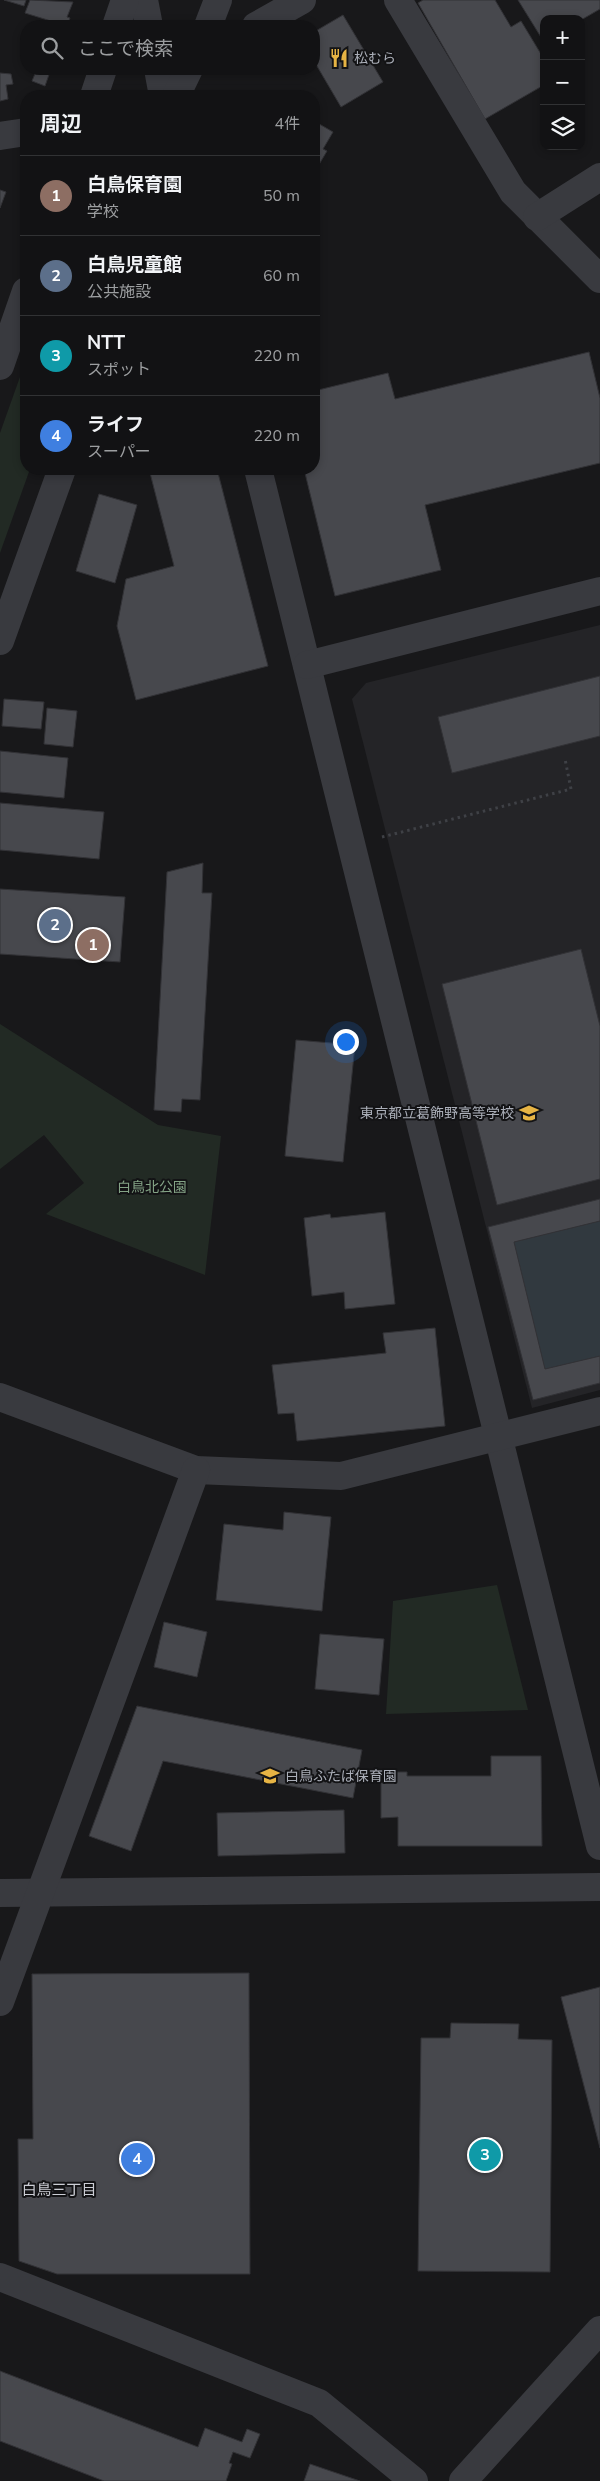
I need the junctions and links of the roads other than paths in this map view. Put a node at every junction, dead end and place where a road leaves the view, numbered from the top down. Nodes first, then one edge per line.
1 (125, 0) edge
2 (144, 0) edge
3 (218, 0) edge
4 (302, 0) edge
5 (398, 0) edge
6 (118, 20) edge
7 (148, 20) edge
8 (210, 20) edge
9 (267, 20) edge
10 (101, 75) edge
11 (159, 75) edge
12 (186, 75) edge
13 (96, 90) edge
14 (162, 90) edge
15 (179, 90) edge
16 (20, 133) edge
17 (0, 136) edge
18 (600, 177) edge
19 (537, 217) junction
20 (600, 280) edge
21 (20, 308) edge
22 (0, 366) edge
23 (60, 475) edge
24 (260, 475) edge
25 (600, 591) edge
26 (0, 641) edge
27 (307, 665) junction
28 (0, 1397) edge
29 (600, 1411) edge
30 (499, 1435) junction
31 (196, 1470) junction
32 (600, 1846) edge
33 (600, 1887) edge
34 (0, 1893) edge
35 (39, 1893) junction
36 (0, 2002) edge
37 (0, 2277) edge
38 (600, 2330) edge
39 (414, 2481) edge
40 (463, 2481) edge

1 - 6 street
2 - 7 street
3 - 8 street
4 - 9 street
5 - 19 street
10 - 13 street
11 - 14 street
12 - 15 street
16 - 17 street
18 - 19 street
19 - 20 street
21 - 22 street
23 - 26 street
24 - 27 street
25 - 27 street
27 - 30 street
28 - 31 street
29 - 30 street
30 - 31 street
30 - 32 street
31 - 35 street
33 - 35 street
34 - 35 street
35 - 36 street
37 - 39 street
38 - 40 street

